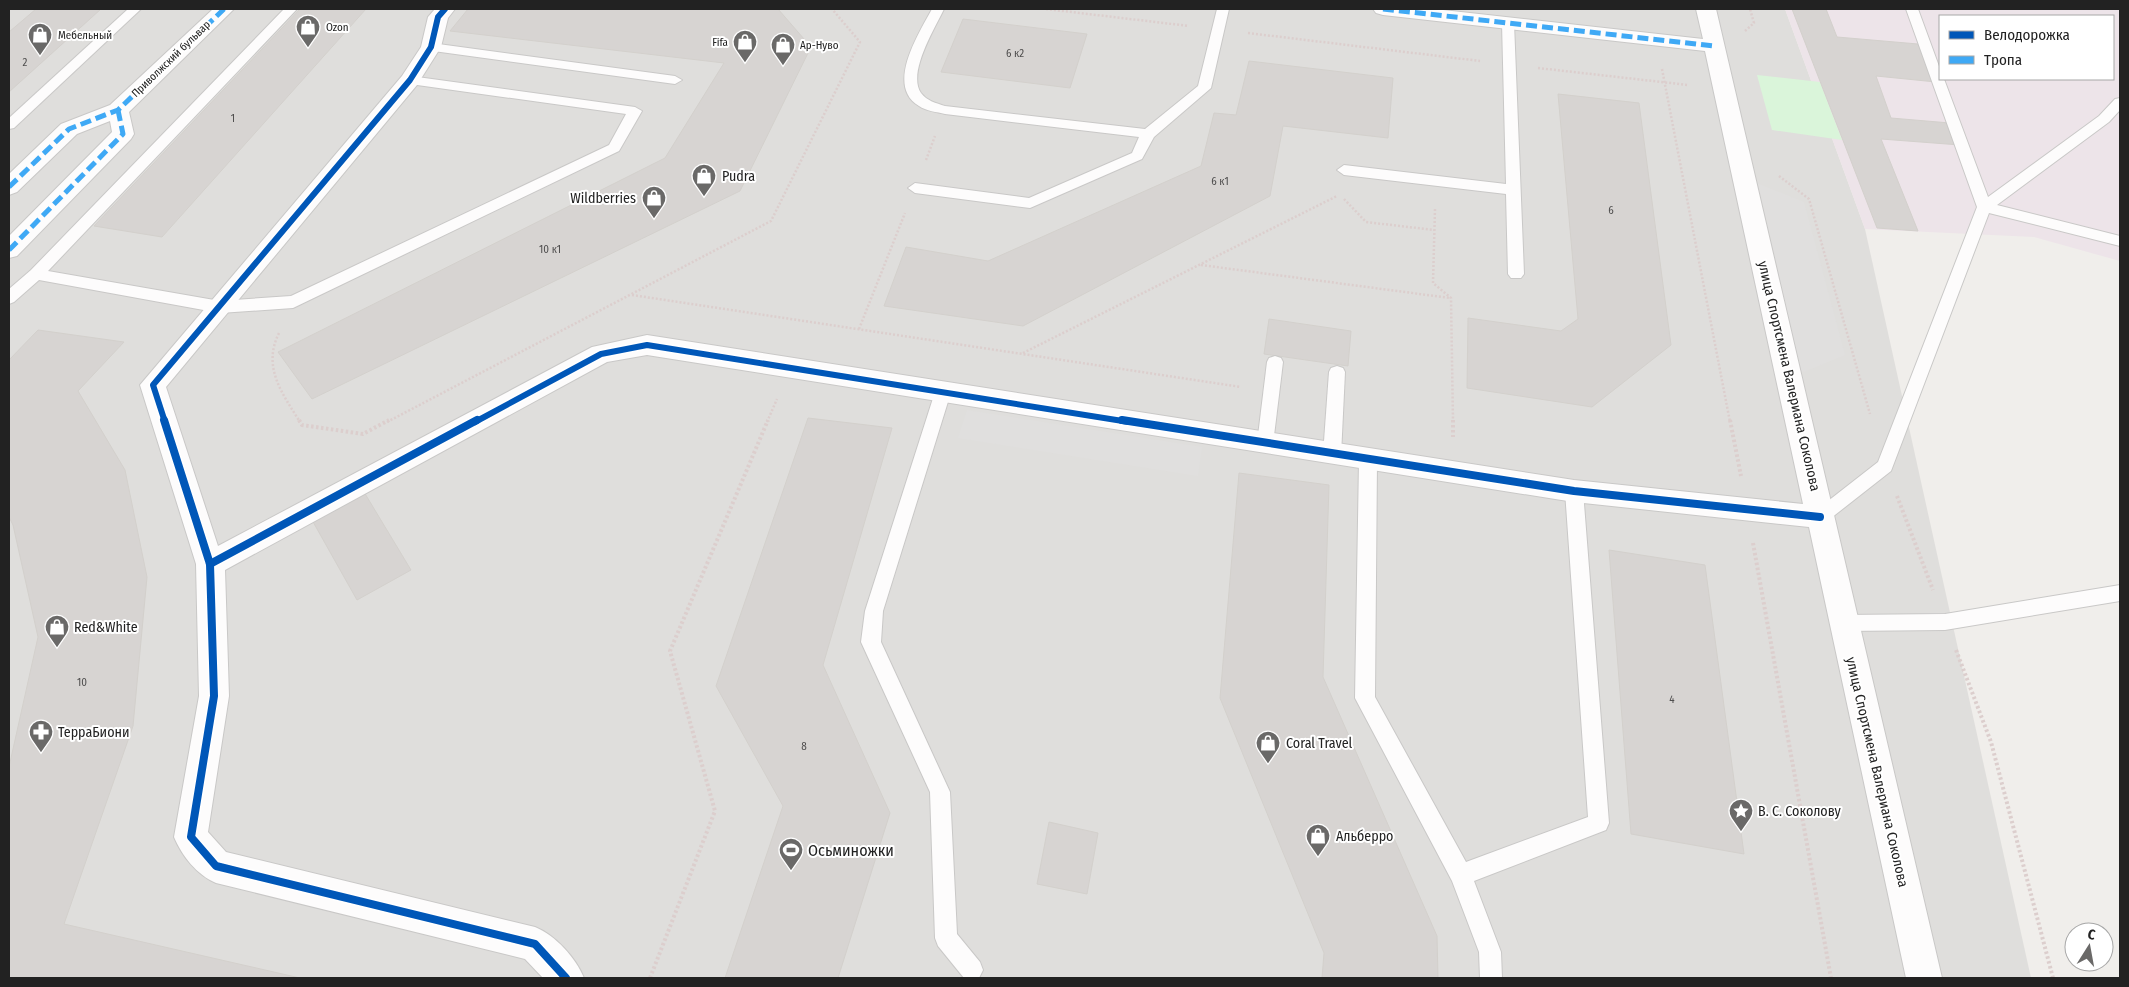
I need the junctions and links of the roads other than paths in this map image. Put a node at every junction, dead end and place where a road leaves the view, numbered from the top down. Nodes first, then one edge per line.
1 (135, 9) edge
2 (224, 9) edge
3 (291, 9) edge
4 (445, 9) edge
5 (938, 9) edge
6 (1223, 9) edge
7 (1383, 9) edge
8 (1706, 9) edge
9 (1912, 9) edge
10 (1508, 23) junction
11 (1714, 46) junction
12 (430, 47) junction
13 (410, 80) junction
14 (675, 80) dead end
15 (2120, 102) edge
16 (118, 110) junction
17 (9, 126) edge
18 (1148, 134) junction
19 (1344, 170) dead end
20 (9, 187) edge
21 (915, 188) road end
22 (1513, 190) junction
23 (1984, 207) junction
24 (2120, 241) edge
25 (9, 250) edge
26 (36, 274) junction
27 (1516, 274) dead end
28 (9, 298) edge
29 (220, 307) junction
30 (1275, 362) dead end
31 (1337, 372) dead end
32 (943, 392) junction
33 (1265, 444) junction
34 (1332, 454) junction
35 (1368, 460) junction
36 (1574, 490) junction
37 (1820, 517) junction
38 (210, 564) junction
39 (2120, 592) edge
40 (1844, 623) junction
41 (1461, 875) junction
42 (972, 970) dead end
43 (566, 978) edge
44 (1491, 978) edge
45 (1924, 978) edge

1 - 17 lane
2 - 16 street, Приволжский бульвар
3 - 26 lane
4 - 12 street
5 - 18 lane
6 - 18 lane
7 - 10 street
8 - 11 street, улица Спортсмена Валериана Соколова
9 - 23 lane
10 - 11 street
10 - 22 lane
11 - 37 street, улица Спортсмена Валериана Соколова
12 - 13 street
12 - 14 lane
13 - 29 street
13 - 29 lane
15 - 23 lane
16 - 20 street, Приволжский бульвар
16 - 25 street
18 - 21 lane
19 - 22 lane
22 - 27 lane
23 - 24 lane
23 - 37 lane
26 - 28 lane
26 - 29 lane
29 - 38 street
30 - 33 lane
31 - 34 lane
32 - 33 street
32 - 38 street
32 - 42 lane
33 - 34 street
34 - 35 street
35 - 36 street
35 - 41 lane
36 - 37 street
36 - 41 lane
37 - 40 street, улица Спортсмена Валериана Соколова
38 - 43 street
39 - 40 lane
40 - 45 street, улица Спортсмена Валериана Соколова
41 - 44 lane

